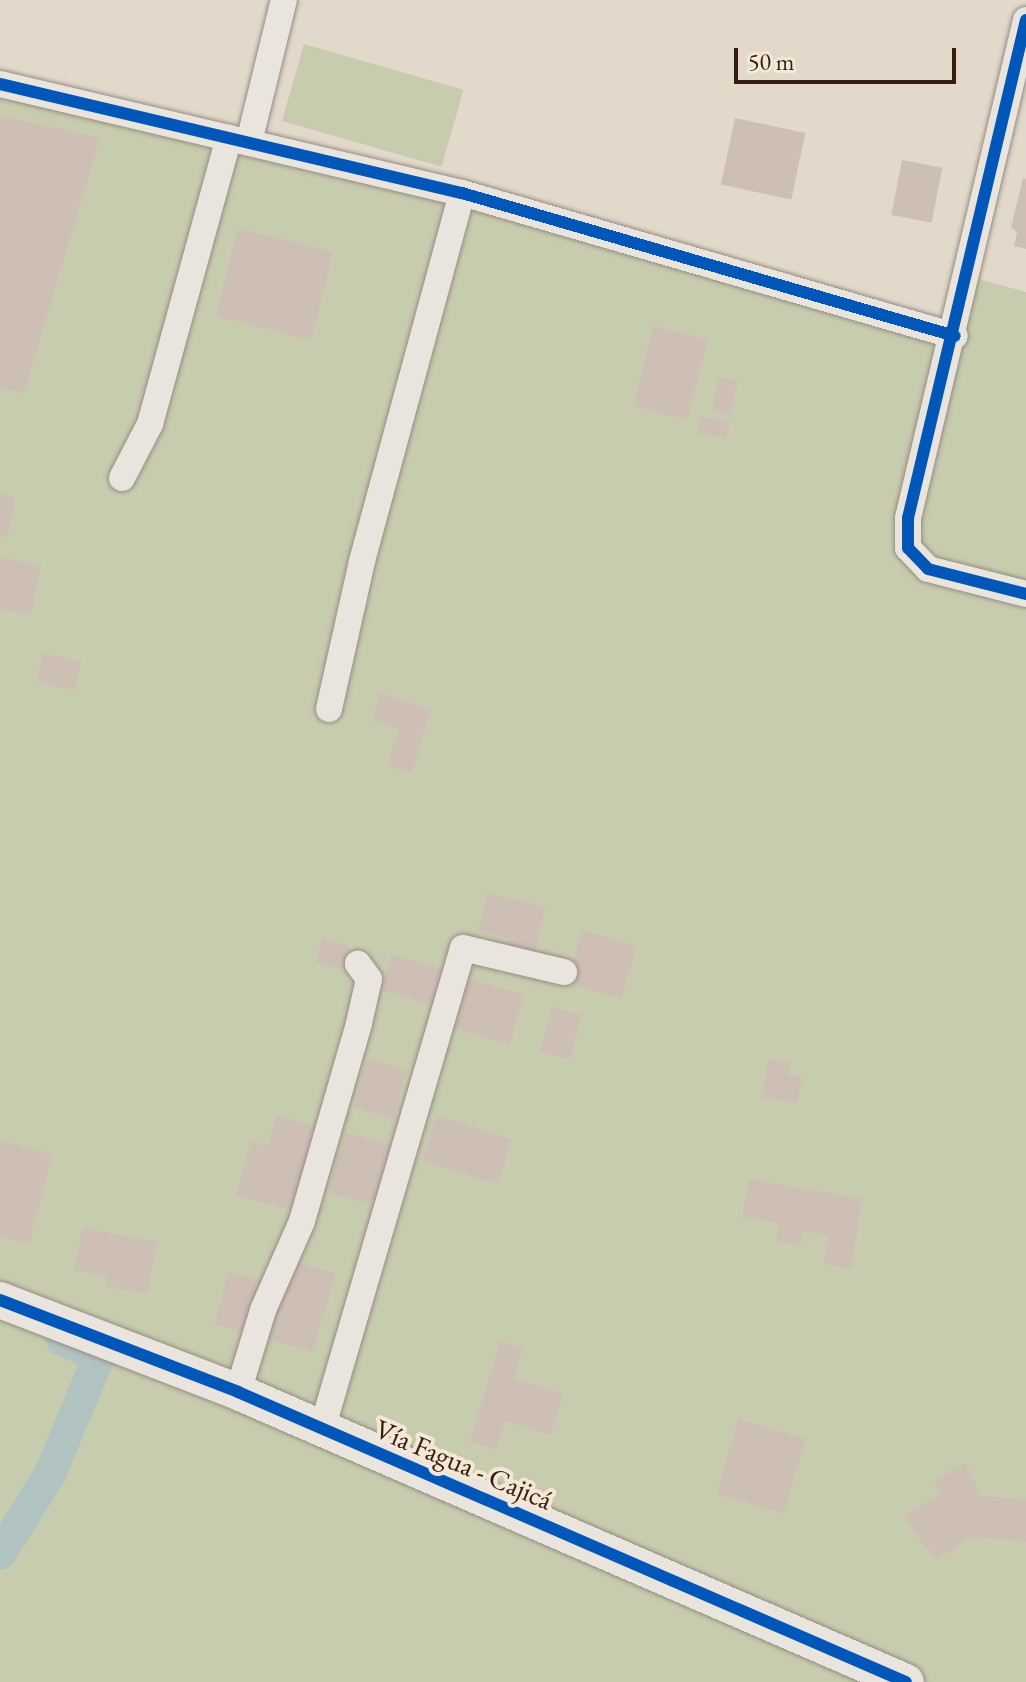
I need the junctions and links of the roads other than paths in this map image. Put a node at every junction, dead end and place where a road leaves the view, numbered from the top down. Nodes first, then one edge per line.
1 (284, 0) edge
2 (1026, 20) edge
3 (0, 84) edge
4 (239, 140) junction
5 (462, 193) junction
6 (955, 336) junction
7 (122, 478) dead end
8 (1026, 594) edge
9 (329, 709) dead end
10 (358, 964) dead end
11 (564, 972) dead end
12 (0, 1300) edge
13 (238, 1392) junction
14 (322, 1429) junction
15 (906, 1682) edge

1 - 4 street
2 - 6 street
3 - 4 street
4 - 5 street
4 - 7 street
5 - 6 street
5 - 9 street
6 - 8 street
10 - 13 street
11 - 14 street
12 - 13 street, Vía Fagua - Cajicá
13 - 14 street, Vía Fagua - Cajicá
14 - 15 street, Vía Fagua - Cajicá

